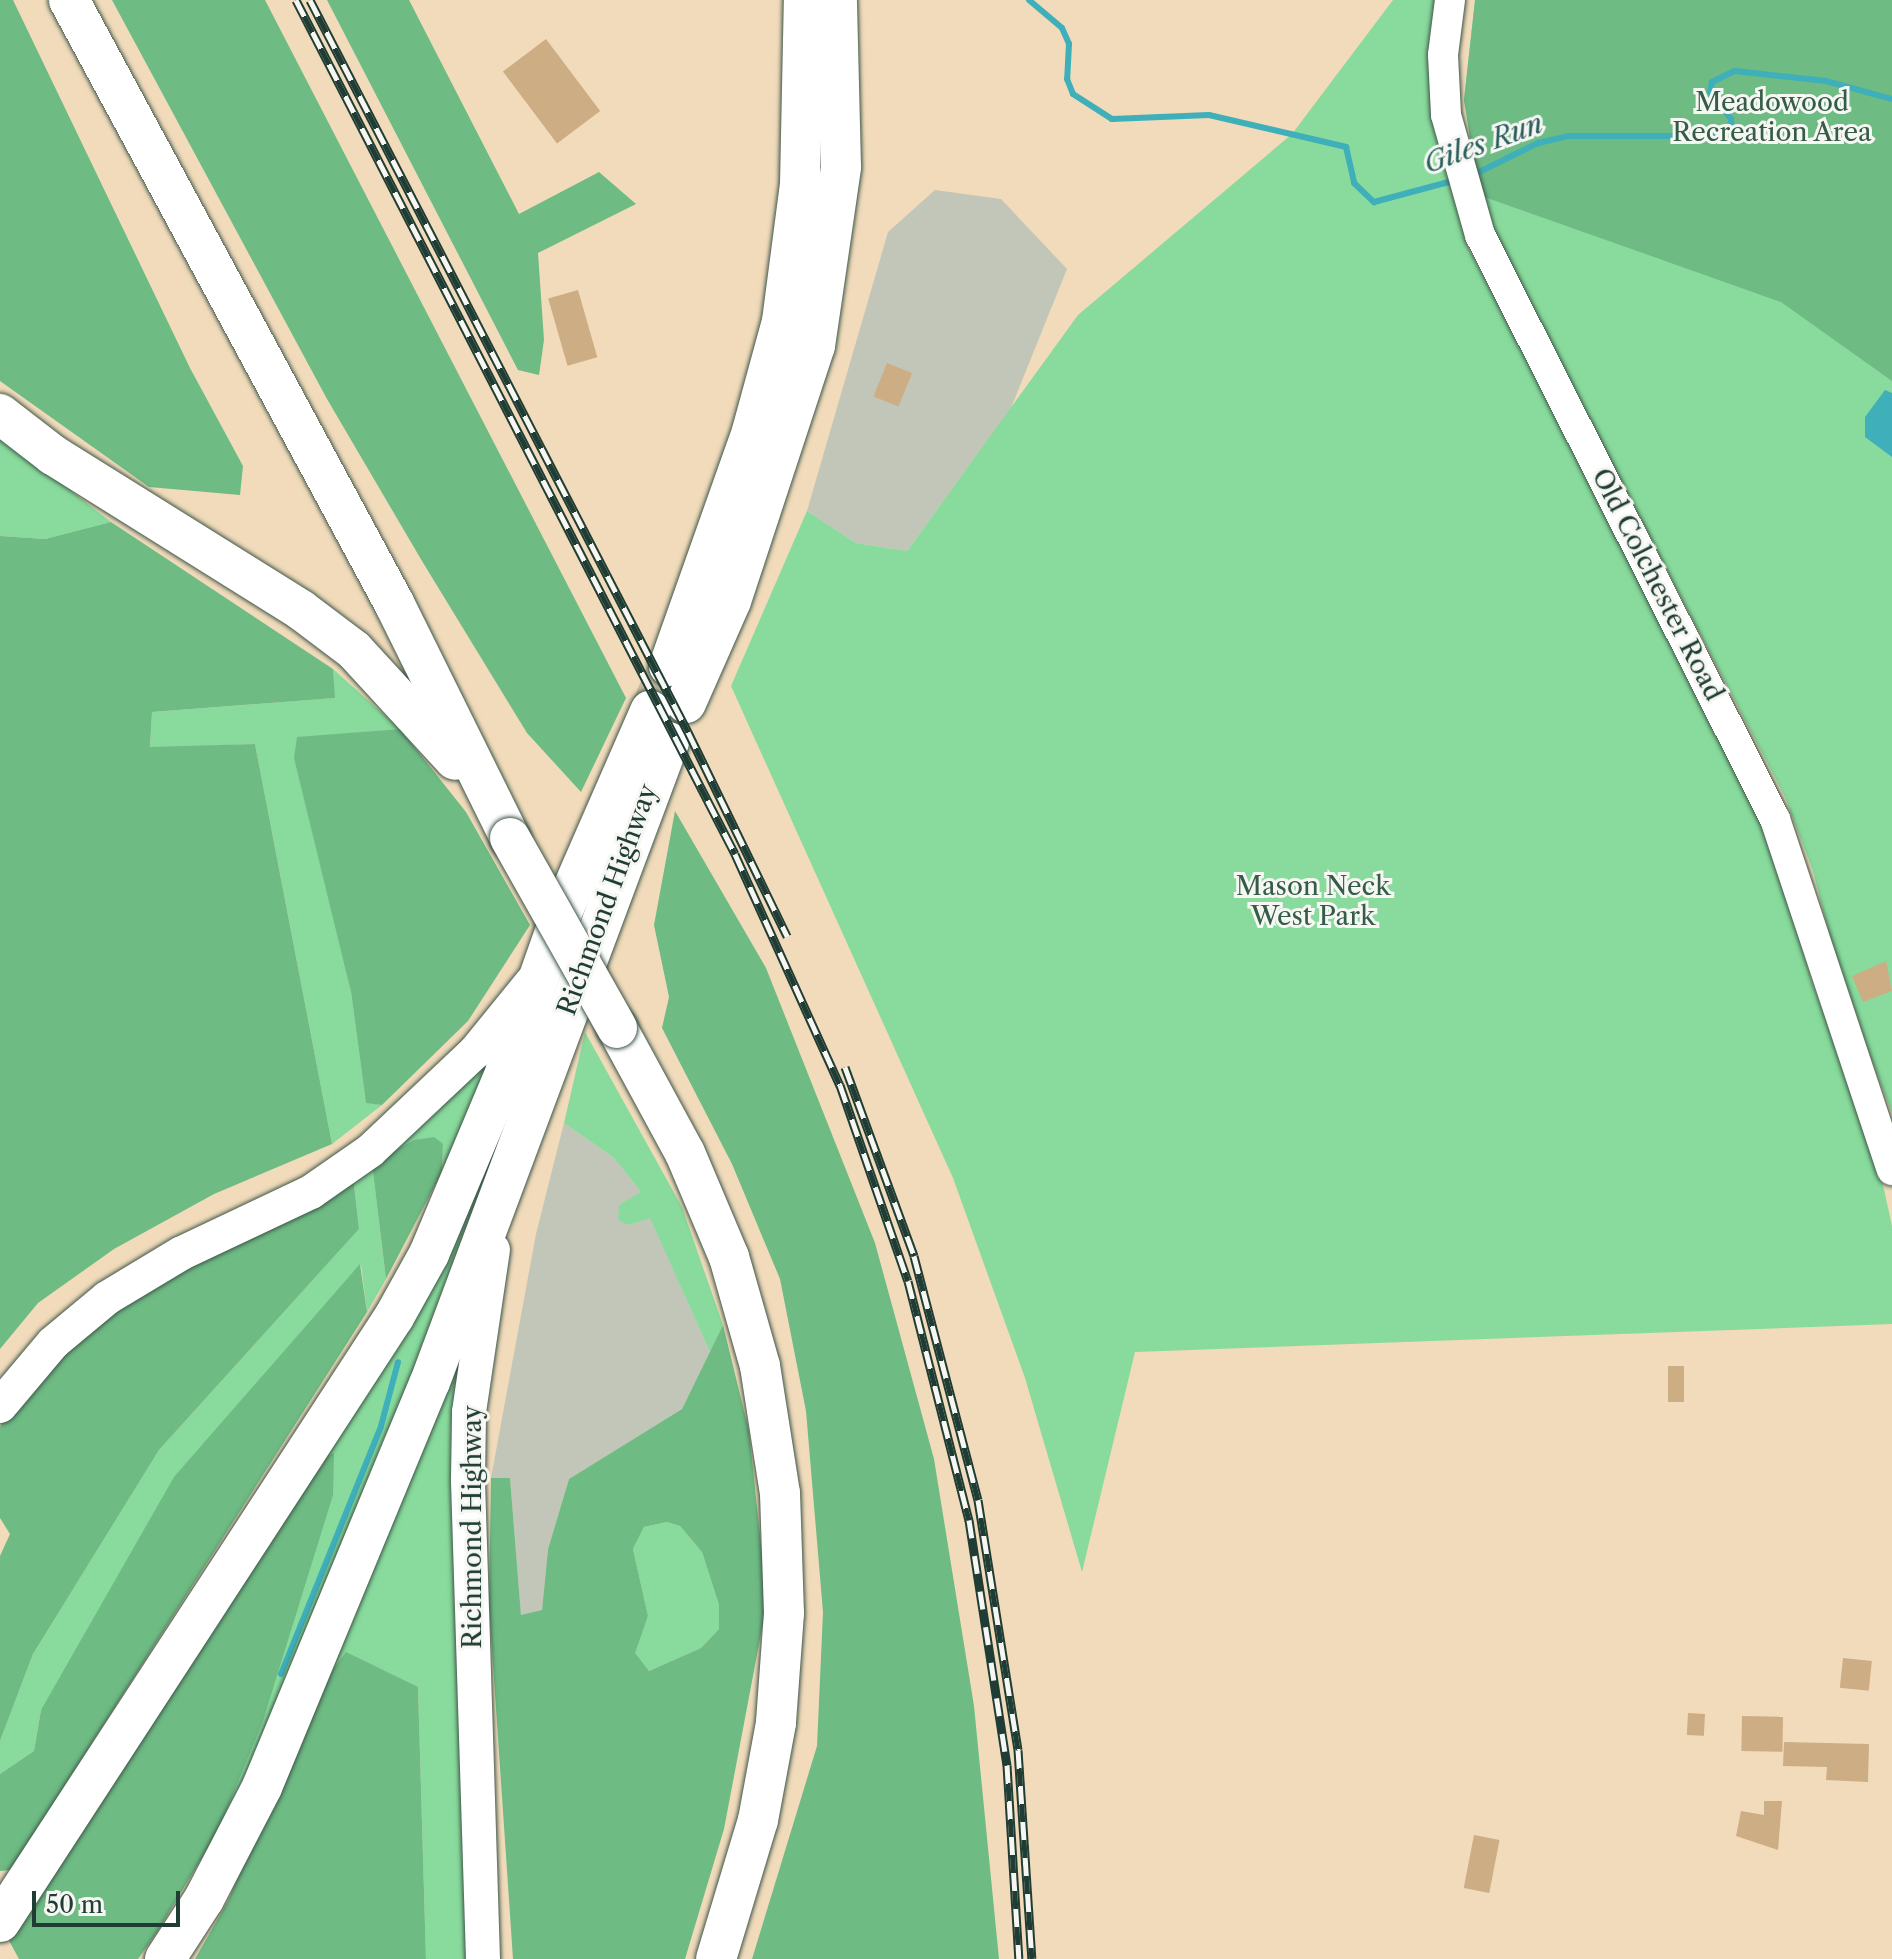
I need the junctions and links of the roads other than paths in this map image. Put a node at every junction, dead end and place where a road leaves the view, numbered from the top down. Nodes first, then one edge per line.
1 (69, 0) edge
2 (804, 0) edge
3 (837, 0) edge
4 (1450, 0) edge
5 (0, 414) edge
6 (669, 666) tunnel mouth
7 (668, 718) junction
8 (510, 838) junction
9 (540, 969) junction
10 (515, 1152) junction
11 (1892, 1170) edge
12 (0, 1406) edge
13 (0, 1922) edge
14 (165, 1959) edge
15 (483, 1959) edge
16 (716, 1959) edge

1 - 8 highway
2 - 6 highway
3 - 7 highway, Richmond Highway
4 - 11 street, Old Colchester Road
5 - 8 highway
7 - 9 highway, Richmond Highway
7 - 10 highway, Richmond Highway
8 - 16 highway, bridge
9 - 12 main road, Richmond Highway
9 - 13 highway
10 - 14 highway
10 - 15 main road, Richmond Highway

